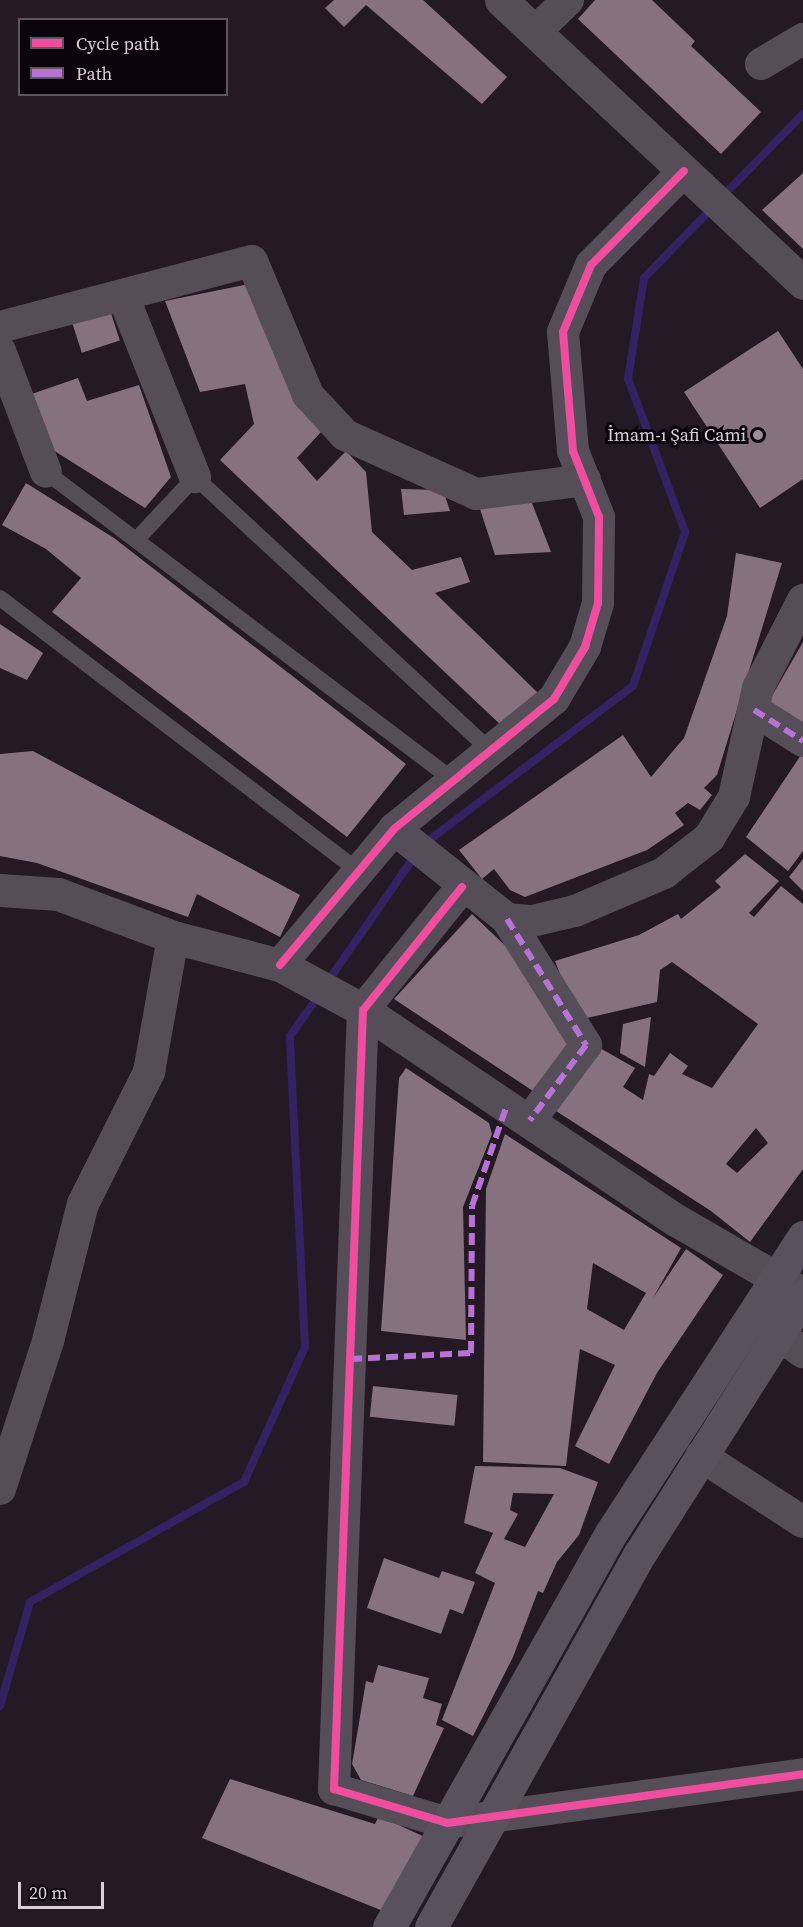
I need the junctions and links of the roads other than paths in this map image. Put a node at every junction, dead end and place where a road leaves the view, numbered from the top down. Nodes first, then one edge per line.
1 (501, 0) edge
2 (568, 0) edge
3 (535, 32) junction
4 (803, 39) edge
5 (761, 64) dead end
6 (689, 175) junction
7 (803, 283) edge
8 (123, 296) junction
9 (0, 327) edge
10 (0, 351) edge
11 (46, 471) joint
12 (195, 477) junction
13 (585, 480) junction
14 (138, 538) junction
15 (0, 598) edge
16 (803, 600) edge
17 (754, 710) junction
18 (803, 741) edge
19 (490, 751) junction
20 (453, 780) junction
21 (394, 829) junction
22 (357, 870) junction
23 (462, 887) junction
24 (0, 890) edge
25 (507, 919) junction
26 (173, 937) junction
27 (280, 965) junction
28 (363, 1010) junction
29 (530, 1120) junction
30 (803, 1237) edge
31 (795, 1288) edge
32 (790, 1343) edge
33 (701, 1456) junction
34 (0, 1489) edge
35 (803, 1521) edge
36 (803, 1774) edge
37 (497, 1816) junction
38 (447, 1823) junction
39 (389, 1927) edge
40 (431, 1927) edge

1 - 3 street
2 - 3 street
3 - 6 street
4 - 5 street
6 - 7 street
6 - 13 street
8 - 9 street
8 - 12 street
8 - 13 street
10 - 11 street
11 - 14 lane
12 - 14 lane
12 - 19 lane
13 - 19 street
14 - 20 lane
15 - 22 lane
16 - 17 street
17 - 18 street
17 - 25 street
19 - 20 street
20 - 21 street
21 - 22 street
21 - 23 street
22 - 27 street
23 - 25 street
23 - 28 street
24 - 26 street
25 - 29 street
26 - 27 street
26 - 34 street
27 - 28 street
28 - 29 street
28 - 38 street
29 - 31 street
30 - 31 main road
31 - 32 main road
31 - 38 main road
32 - 33 main road
33 - 35 street
33 - 37 main road
36 - 37 street
37 - 38 street
37 - 40 main road
38 - 39 main road

